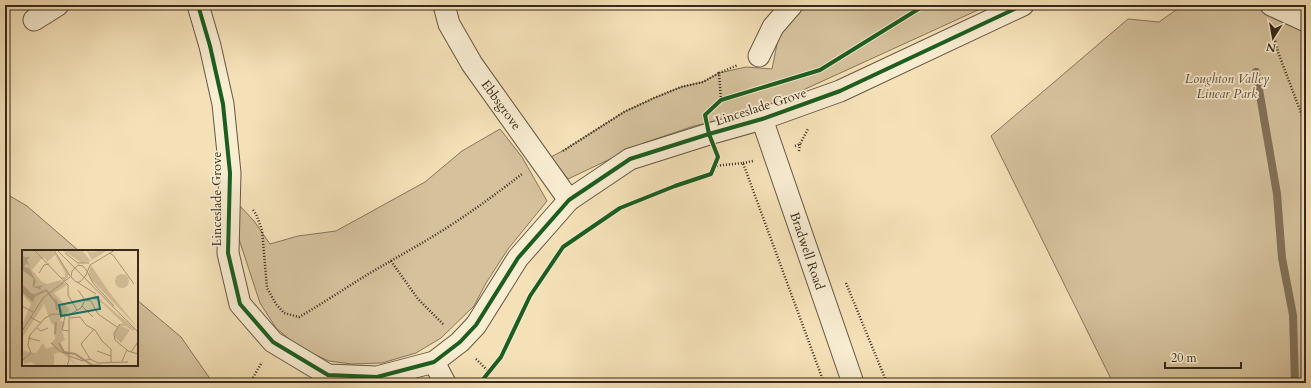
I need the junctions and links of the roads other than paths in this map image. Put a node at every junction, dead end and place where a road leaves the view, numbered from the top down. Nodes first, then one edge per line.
1 (58, 5) edge
2 (198, 5) edge
3 (444, 5) edge
4 (792, 5) edge
5 (1023, 5) edge
6 (1272, 5) edge
7 (34, 20) dead end
8 (1306, 21) edge
9 (760, 56) road end
10 (762, 119) junction
11 (569, 200) junction
12 (434, 362) junction
13 (446, 383) edge
14 (853, 383) edge

1 - 7 street
2 - 12 street, Linceslade Grove
3 - 11 street, Ebbsgrove
4 - 9 street
5 - 10 street, Linceslade Grove
6 - 8 street
10 - 11 street, Linceslade Grove
10 - 14 street, Bradwell Road
11 - 12 street, Linceslade Grove
12 - 13 street

